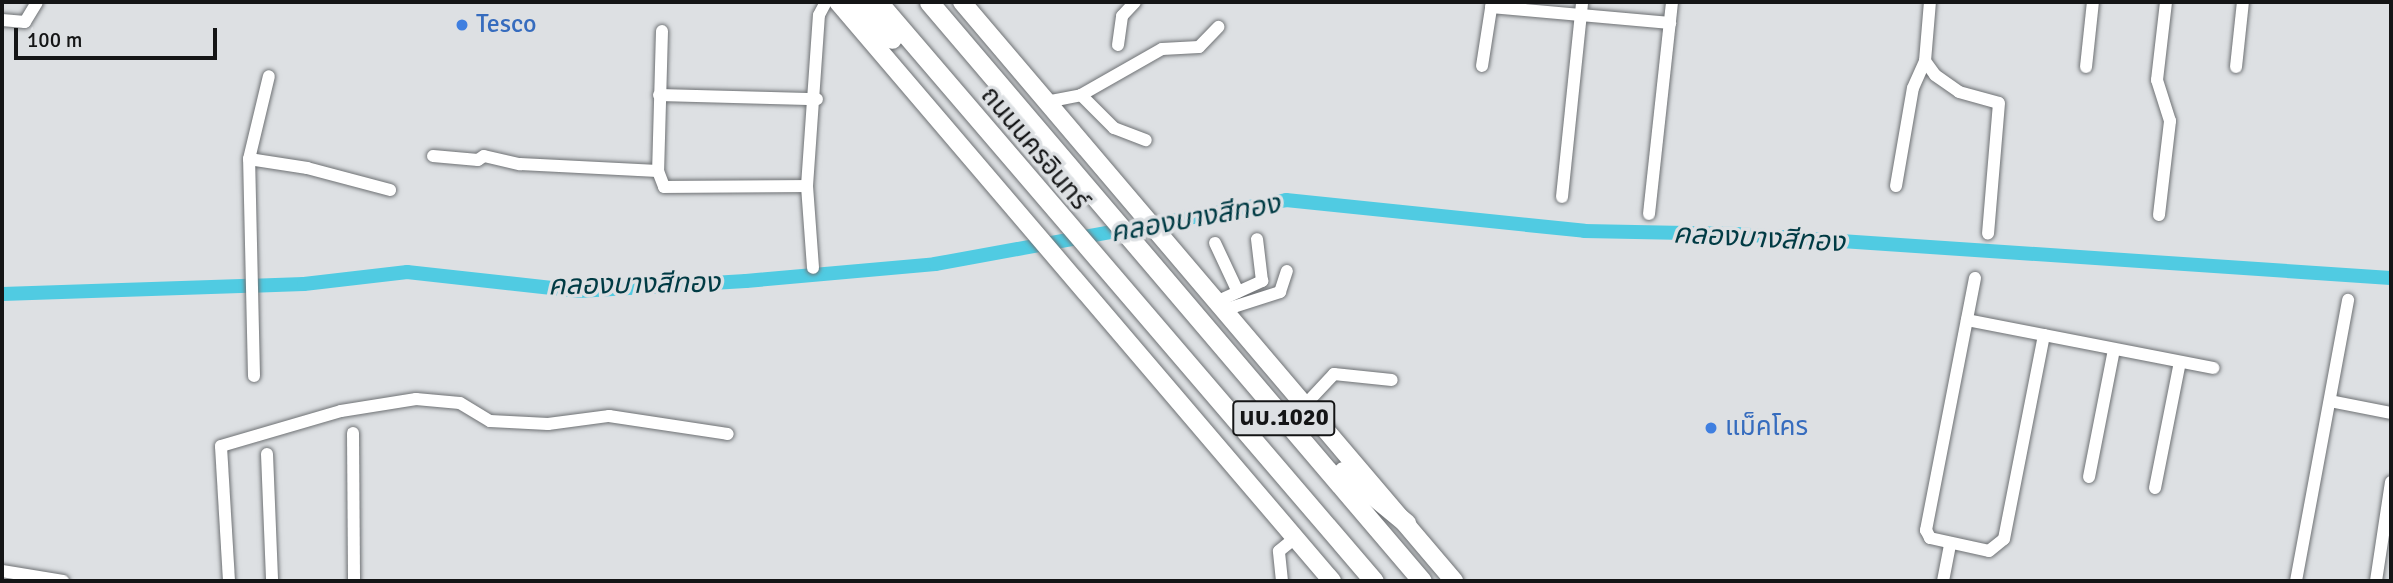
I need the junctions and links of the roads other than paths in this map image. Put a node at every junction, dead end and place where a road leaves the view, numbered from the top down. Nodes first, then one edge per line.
1 (37, 2) edge
2 (826, 2) edge
3 (838, 2) edge
4 (858, 2) edge
5 (878, 2) edge
6 (929, 2) edge
7 (962, 2) edge
8 (1135, 2) edge
9 (1582, 2) edge
10 (1672, 2) edge
11 (1930, 2) edge
12 (2093, 2) edge
13 (2166, 2) edge
14 (2243, 2) edge
15 (1492, 4) edge
16 (1580, 16) junction
17 (2, 20) edge
18 (1670, 23) junction
19 (1219, 27) dead end
20 (662, 31) dead end
21 (1118, 45) dead end
22 (1925, 61) junction
23 (1482, 66) dead end
24 (2086, 67) dead end
25 (2236, 67) dead end
26 (269, 76) dead end
27 (938, 77) junction
28 (1082, 94) junction
29 (659, 95) junction
30 (817, 99) junction
31 (1046, 102) junction
32 (1146, 140) dead end
33 (433, 156) dead end
34 (249, 159) junction
35 (659, 170) junction
36 (807, 186) junction
37 (1896, 186) dead end
38 (390, 190) dead end
39 (1562, 197) dead end
40 (1649, 214) dead end
41 (2159, 215) dead end
42 (1988, 234) dead end
43 (1257, 239) dead end
44 (1214, 243) dead end
45 (813, 268) dead end
46 (1287, 271) dead end
47 (1975, 278) dead end
48 (1238, 292) junction
49 (2348, 300) dead end
50 (1220, 306) junction
51 (1967, 320) junction
52 (2044, 335) junction
53 (2114, 349) junction
54 (2180, 362) junction
55 (2213, 368) dead end
56 (254, 376) dead end
57 (1392, 380) dead end
58 (2330, 401) junction
59 (1304, 406) junction
60 (2391, 413) edge
61 (353, 433) dead end
62 (729, 434) dead end
63 (1304, 440) junction
64 (267, 454) dead end
65 (2089, 477) dead end
66 (2391, 482) edge
67 (2155, 488) dead end
68 (1406, 523) junction
69 (1295, 538) junction
70 (1950, 544) junction
71 (2, 570) edge
72 (63, 581) edge
73 (229, 581) edge
74 (272, 581) edge
75 (354, 581) edge
76 (1282, 581) edge
77 (1332, 581) edge
78 (1374, 581) edge
79 (1422, 581) edge
80 (1454, 581) edge
81 (1943, 581) edge
82 (2296, 581) edge
83 (2376, 581) edge

1 - 17 street
2 - 30 street
3 - 69 main road, ถนนนครอินทร์ / นบ.1020
4 - 27 main road
5 - 27 main road, ถนนนครอินทร์ / นบ.1020
6 - 63 main road, ถนนนครอินทร์ / นบ.1020
7 - 31 main road, ถนนนครอินทร์ / นบ.1020
8 - 21 street
9 - 16 street
10 - 18 street
11 - 22 street
12 - 24 street
13 - 41 street
14 - 25 street
15 - 16 street
15 - 23 street
16 - 18 street
16 - 39 street
18 - 40 street
19 - 28 street
20 - 29 street
22 - 37 street
22 - 42 street
26 - 34 street
27 - 78 main road, ถนนนครอินทร์ / นบ.1020
28 - 31 street
28 - 32 street
29 - 30 street
29 - 35 street
30 - 36 street
31 - 50 main road, ถนนนครอินทร์ / นบ.1020
33 - 35 street
34 - 38 street
34 - 56 street
35 - 36 street
36 - 45 street
43 - 48 street
44 - 48 street
46 - 50 street
47 - 51 street
48 - 50 street
49 - 58 street
50 - 59 main road, ถนนนครอินทร์ / นบ.1020
51 - 52 street
51 - 70 street
52 - 53 street
52 - 70 street
53 - 54 street
53 - 65 street
54 - 55 street
54 - 67 street
57 - 59 street
58 - 60 street
58 - 82 street
59 - 68 main road, ถนนนครอินทร์ / นบ.1020
61 - 75 street
62 - 73 street
63 - 68 main road
63 - 79 main road, ถนนนครอินทร์ / นบ.1020
64 - 74 street
66 - 83 street
68 - 80 main road, ถนนนครอินทร์ / นบ.1020
69 - 76 street
69 - 77 main road, ถนนนครอินทร์ / นบ.1020
70 - 81 street
71 - 72 street

